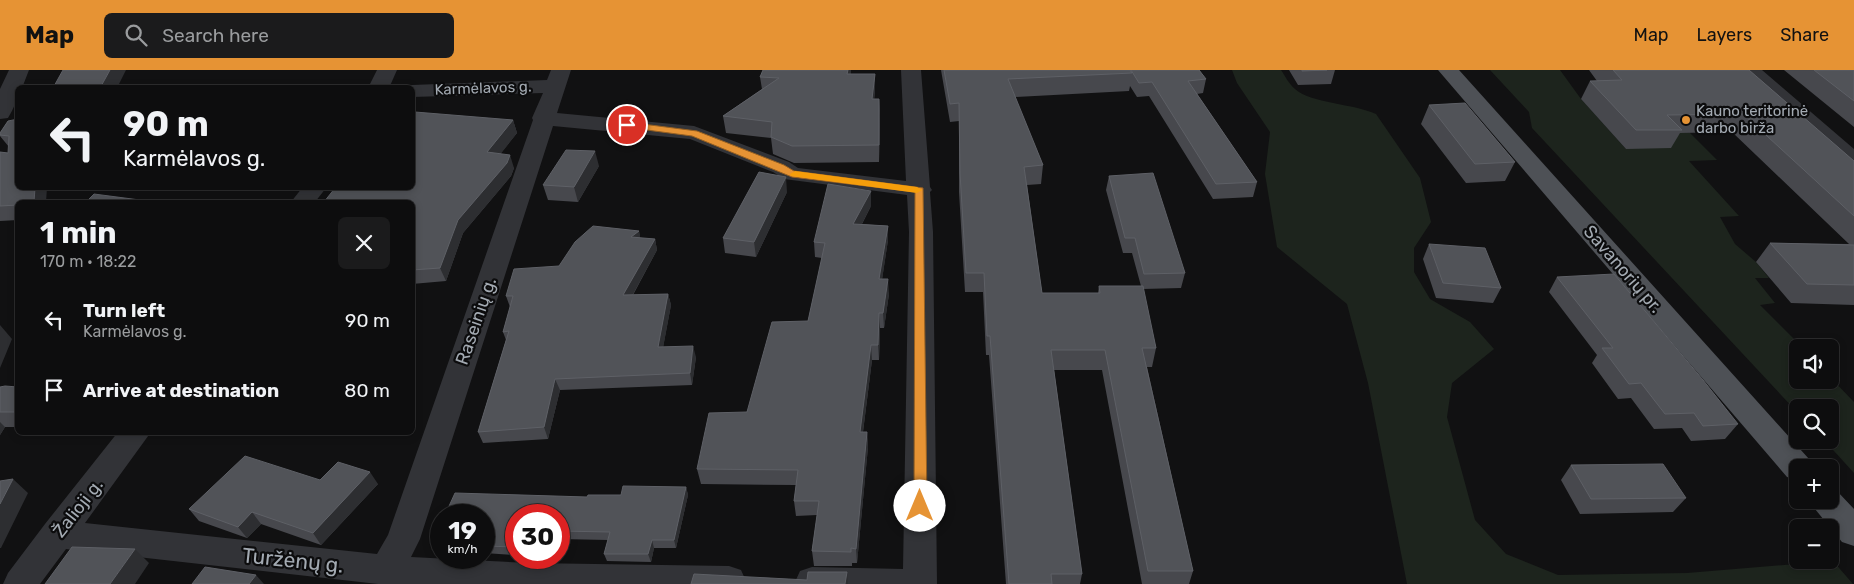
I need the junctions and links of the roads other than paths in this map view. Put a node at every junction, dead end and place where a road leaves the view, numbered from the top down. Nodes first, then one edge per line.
1 (19, 70) edge
2 (387, 70) edge
3 (910, 70) edge
4 (1448, 70) edge
5 (1750, 70) edge
6 (558, 78) edge
7 (380, 85) edge
8 (415, 91) edge
9 (0, 113) edge
10 (543, 118) junction
11 (1854, 161) edge
12 (312, 190) edge
13 (920, 190) junction
14 (305, 200) edge
15 (134, 435) edge
16 (1790, 459) edge
17 (1834, 509) edge
18 (1854, 532) edge
19 (57, 534) junction
20 (386, 570) junction
21 (527, 581) edge
22 (20, 584) edge
23 (920, 584) edge

1 - 9 street
2 - 7 street
3 - 13 street
4 - 16 main road, Savanorių pr.
5 - 11 street
6 - 8 street, Karmėlavos g.
6 - 10 street, Raseinių g.
10 - 13 street, Karmėlavos g.
10 - 20 street, Raseinių g.
12 - 14 street
13 - 23 street
15 - 19 street, Žalioji g.
17 - 18 main road
19 - 20 street, Turžėnų g.
19 - 22 street, Žalioji g.
20 - 21 street, Turžėnų g.
21 - 23 street, Turžėnų g.

